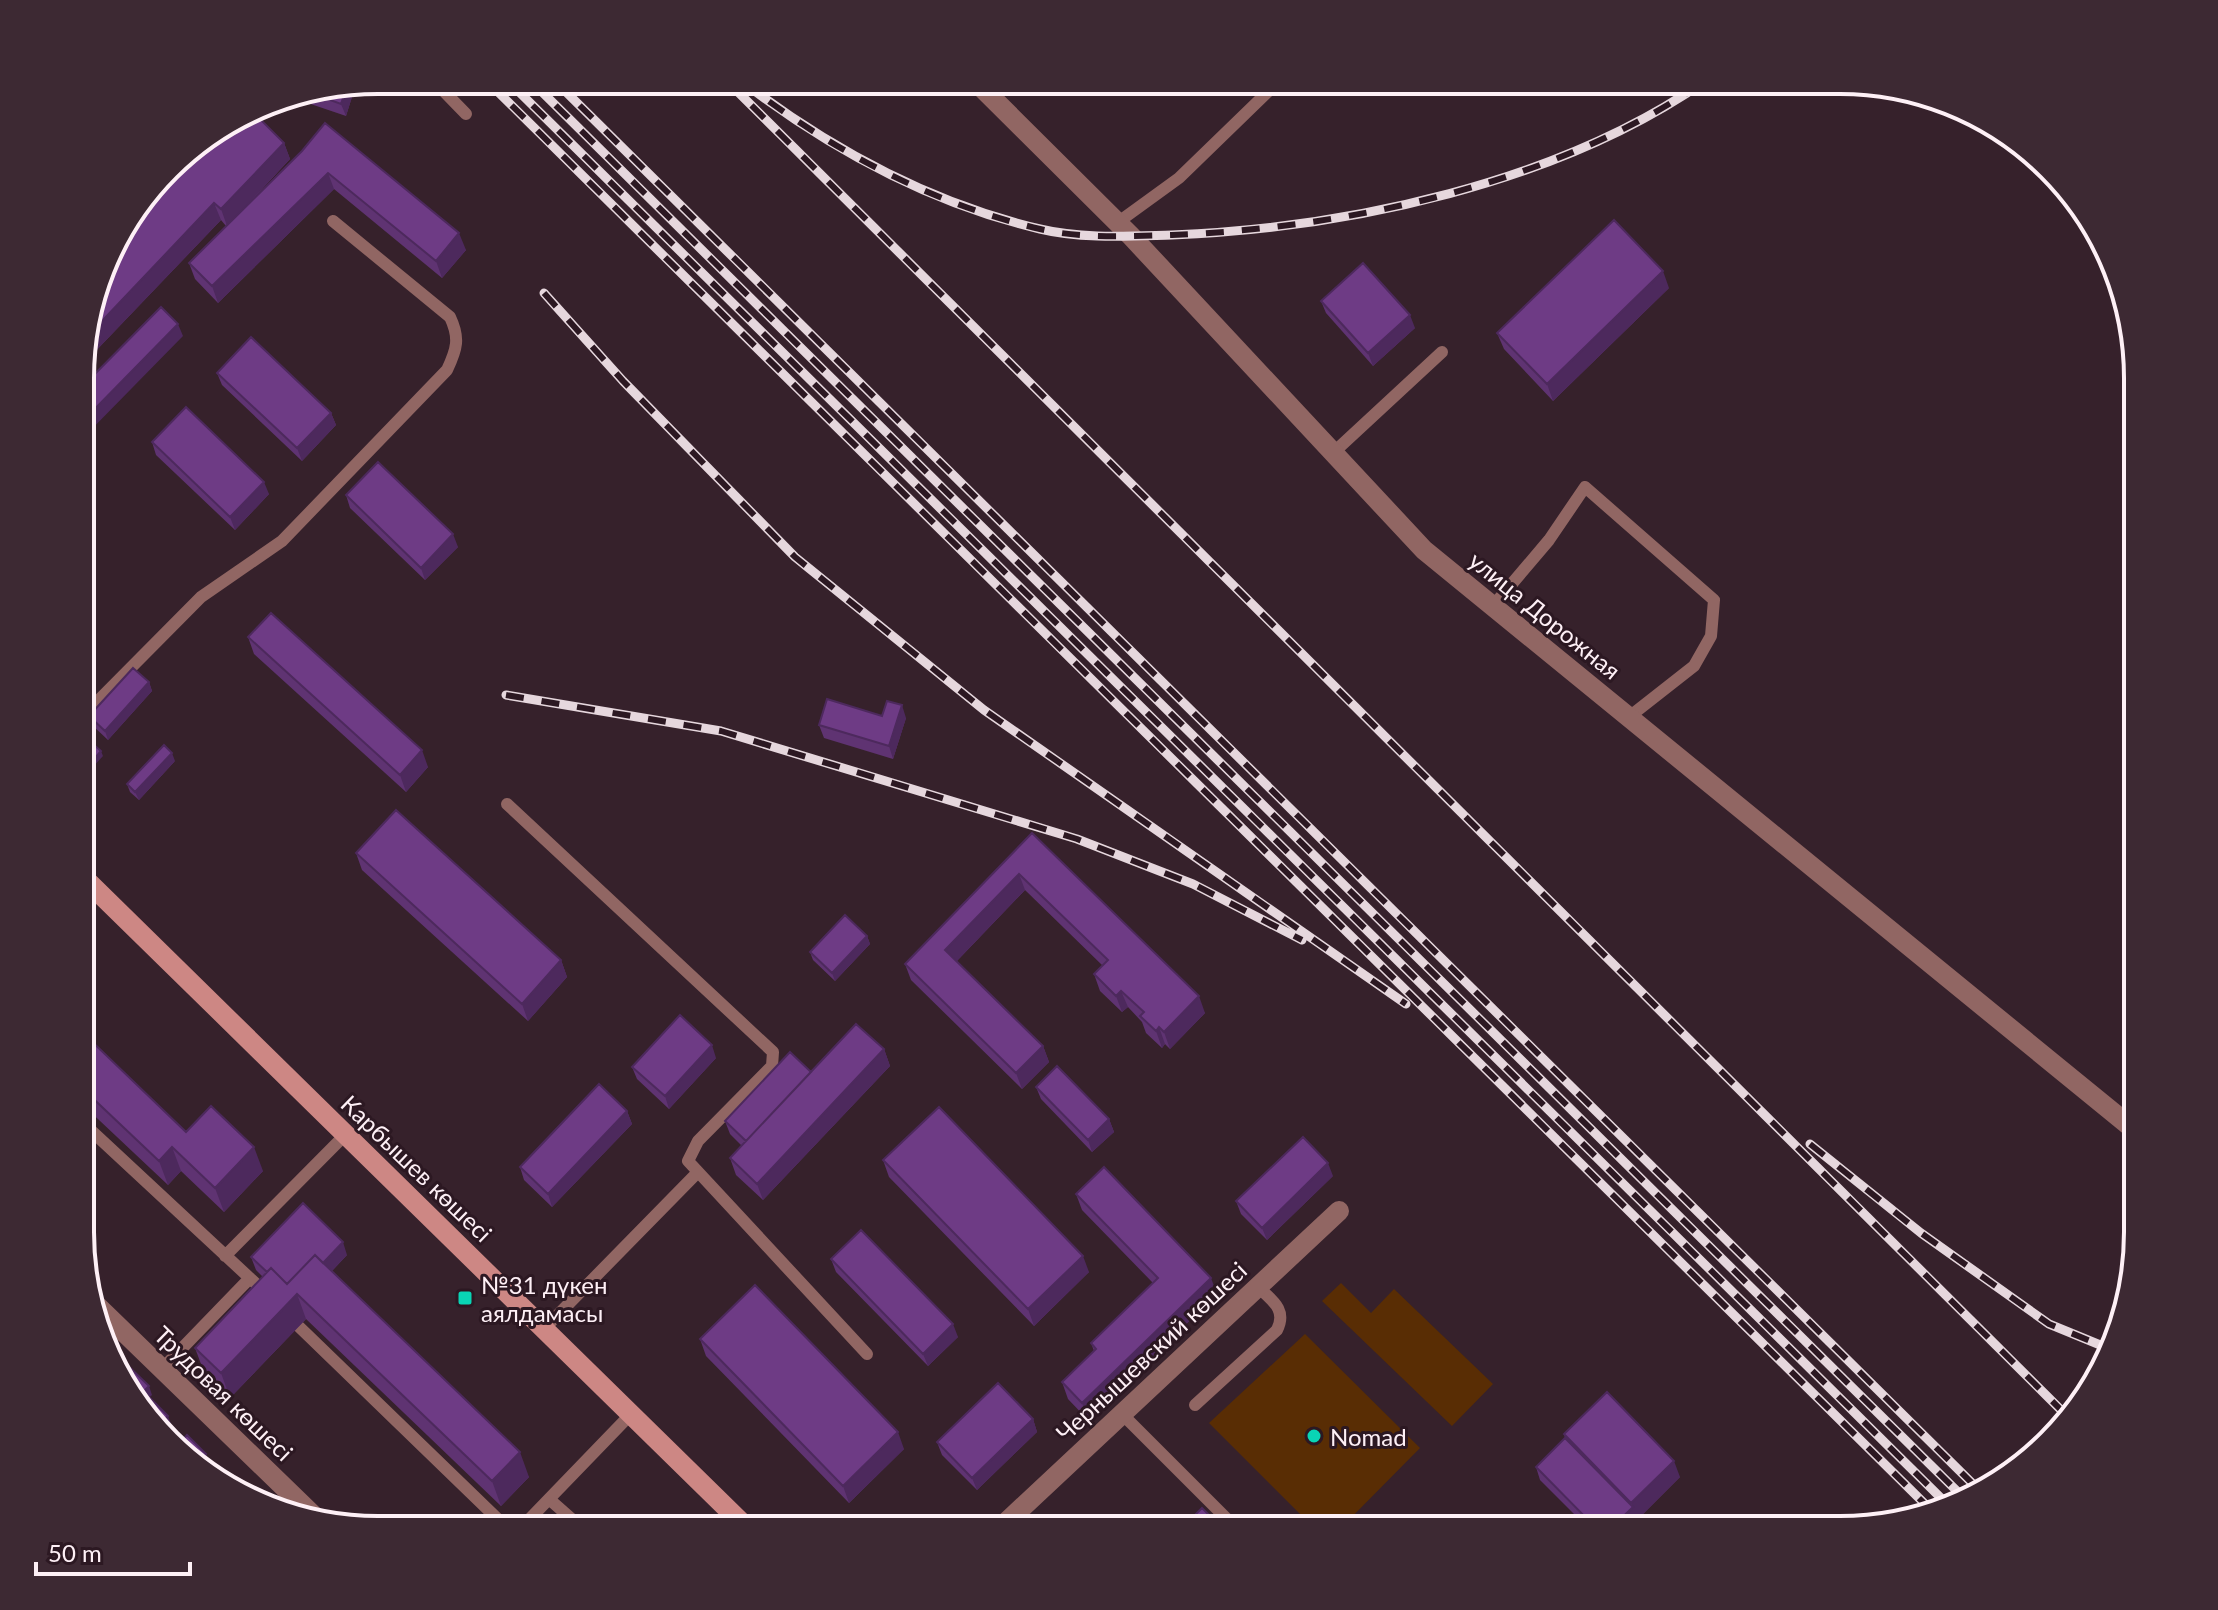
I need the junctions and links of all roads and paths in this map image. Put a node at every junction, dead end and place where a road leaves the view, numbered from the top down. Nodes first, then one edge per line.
1 (447, 94) edge
2 (988, 94) edge
3 (1266, 94) edge
4 (466, 114) dead end
5 (333, 221) dead end
6 (1117, 223) junction
7 (1442, 352) dead end
8 (1333, 453) junction
9 (1493, 606) junction
10 (94, 705) edge
11 (1629, 717) junction
12 (507, 804) dead end
13 (95, 888) edge
14 (2124, 1121) edge
15 (95, 1134) edge
16 (345, 1135) junction
17 (698, 1172) junction
18 (1339, 1211) dead end
19 (225, 1256) junction
20 (250, 1278) junction
21 (1258, 1287) junction
22 (107, 1316) edge
23 (544, 1329) junction
24 (867, 1354) dead end
25 (162, 1369) junction
26 (1195, 1405) dead end
27 (1121, 1413) junction
28 (631, 1414) junction
29 (549, 1499) junction
30 (303, 1505) edge
31 (495, 1516) edge
32 (533, 1516) edge
33 (568, 1516) edge
34 (735, 1516) edge
35 (1013, 1516) edge
36 (1224, 1516) edge

1 - 4 lane
2 - 6 street, улица Дорожная
3 - 6 lane
5 - 10 lane
6 - 8 street, улица Дорожная
7 - 8 lane
8 - 9 street, улица Дорожная
9 - 11 street, улица Дорожная
9 - 11 lane
11 - 14 street, улица Дорожная
12 - 17 lane
13 - 16 main road, Карбышев көшесі
15 - 19 lane
16 - 19 lane
16 - 23 main road, Карбышев көшесі
17 - 23 lane
17 - 24 lane
18 - 21 street, Чернышевский көшесі
19 - 20 lane
20 - 25 lane
20 - 31 lane
21 - 26 lane
21 - 27 street, Чернышевский көшесі
22 - 25 street, Трудовая көшесі
23 - 28 main road, Карбышев көшесі
25 - 30 street, Трудовая көшесі
27 - 35 street, Чернышевский көшесі
27 - 36 lane
28 - 29 lane
28 - 34 main road, Карбышев көшесі
29 - 32 lane
29 - 33 lane

